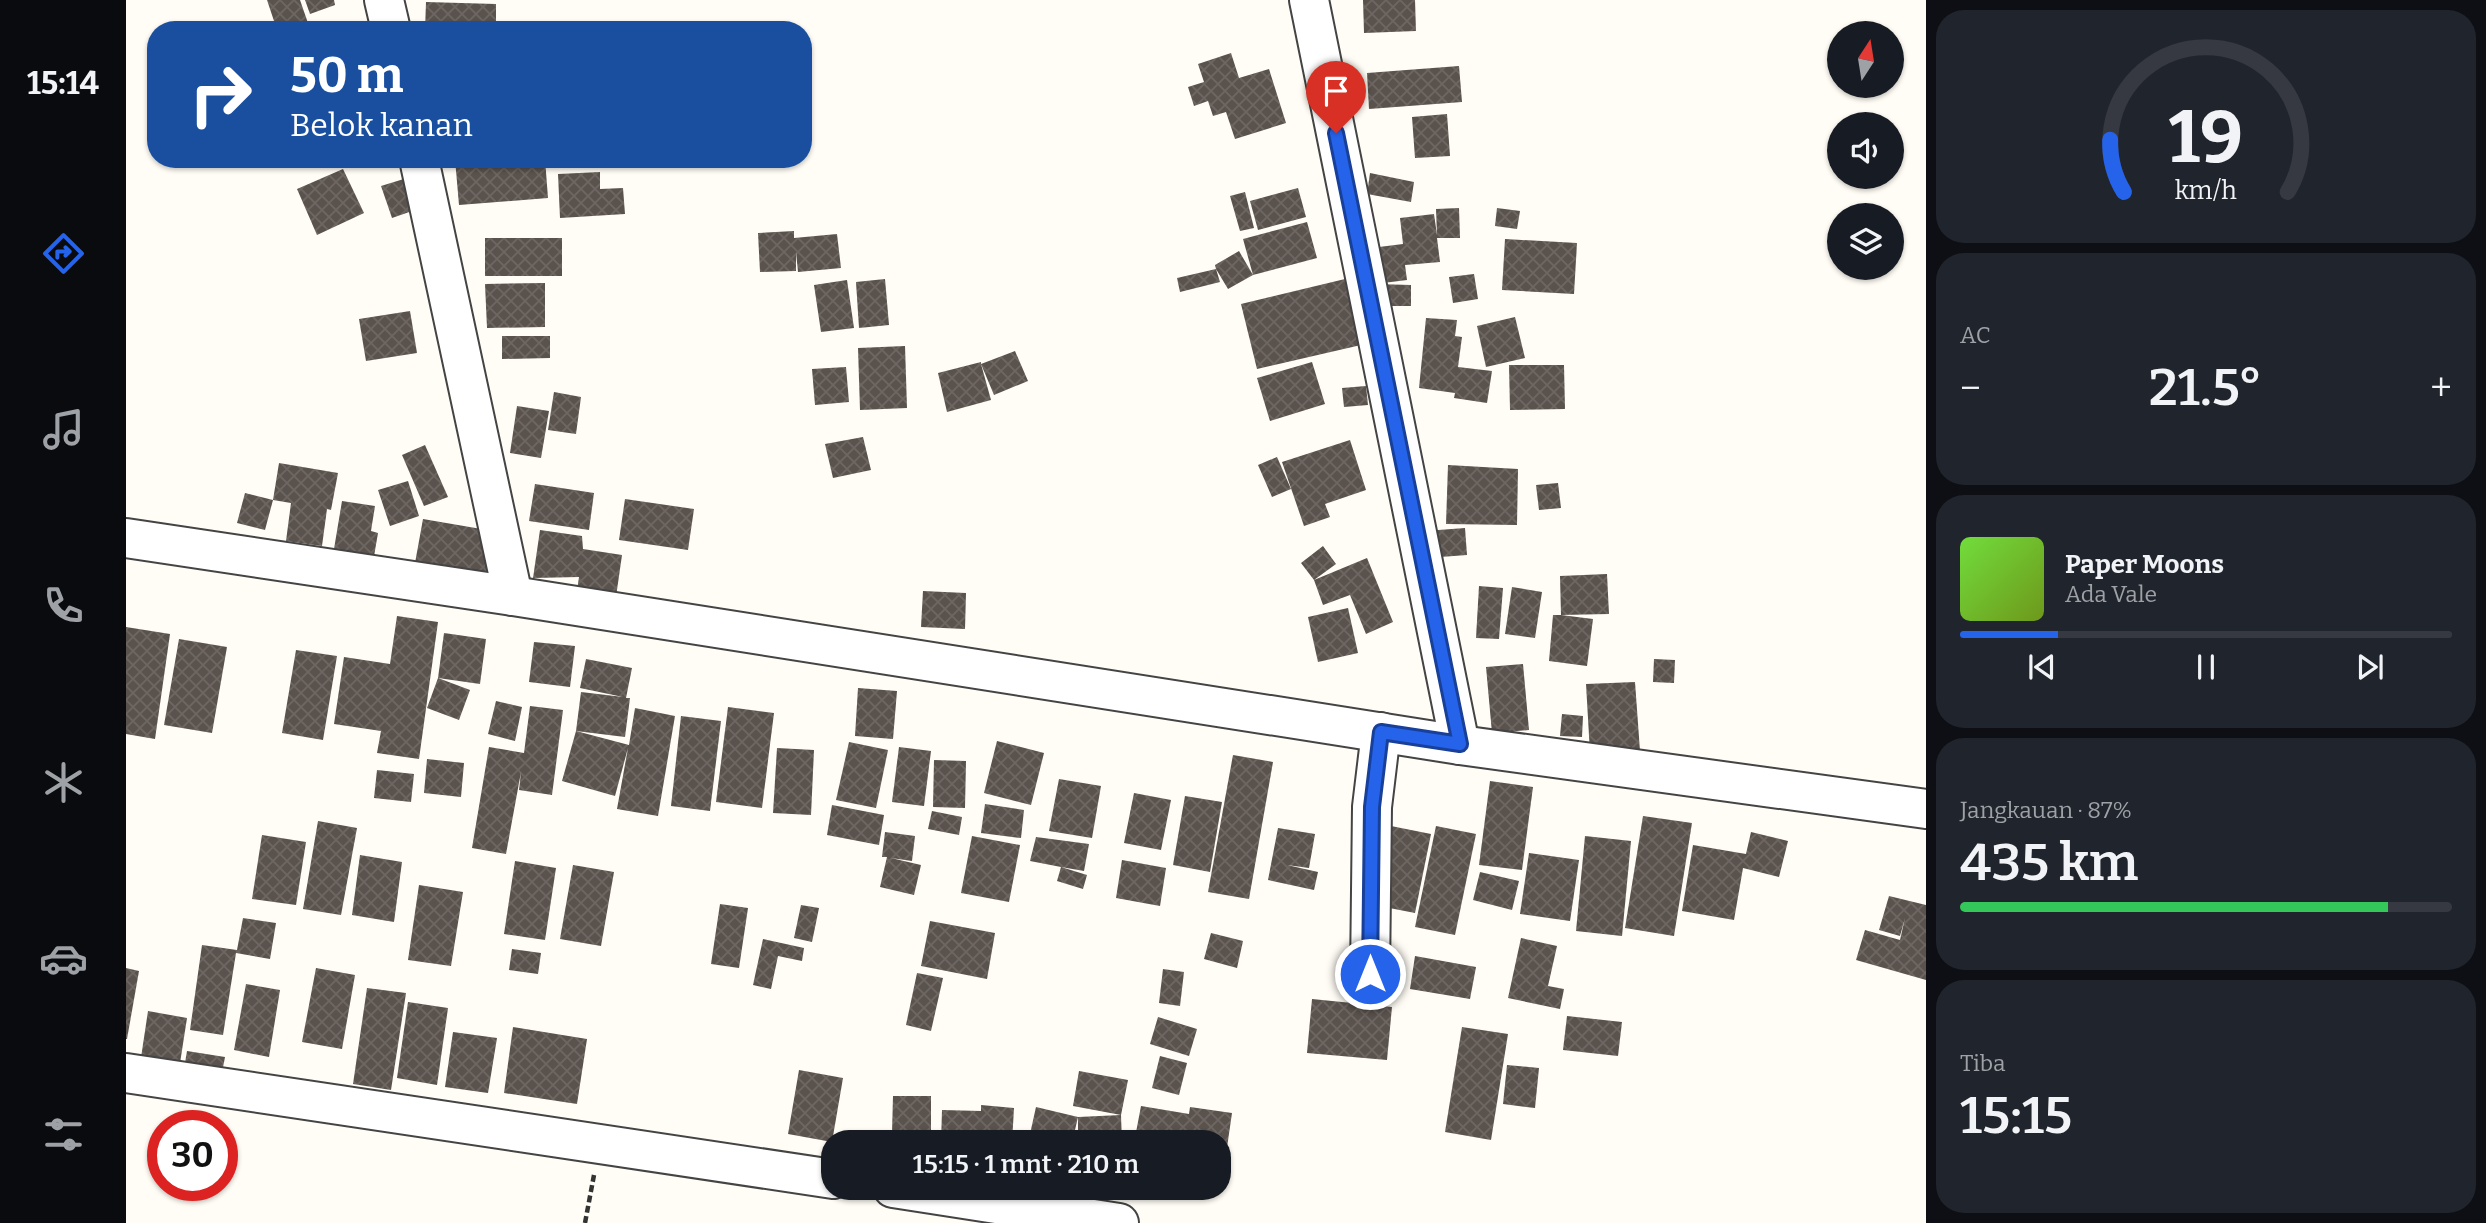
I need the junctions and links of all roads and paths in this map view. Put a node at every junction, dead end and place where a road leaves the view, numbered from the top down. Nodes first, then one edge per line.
1 (384, 0) edge
2 (1309, 0) edge
3 (389, 21) edge
4 (421, 168) edge
5 (126, 538) edge
6 (513, 596) junction
7 (1381, 732) junction
8 (1460, 744) junction
9 (1926, 809) edge
10 (1370, 974) dead end
11 (126, 1073) edge
12 (600, 1143) junction
13 (821, 1177) edge
14 (970, 1200) edge
15 (585, 1223) edge
16 (1119, 1223) edge

1 - 3 street
2 - 8 street
4 - 6 street
5 - 6 street
6 - 7 street
7 - 8 street
7 - 10 street
8 - 9 street
11 - 12 street
12 - 13 street
12 - 15 path
14 - 16 street

